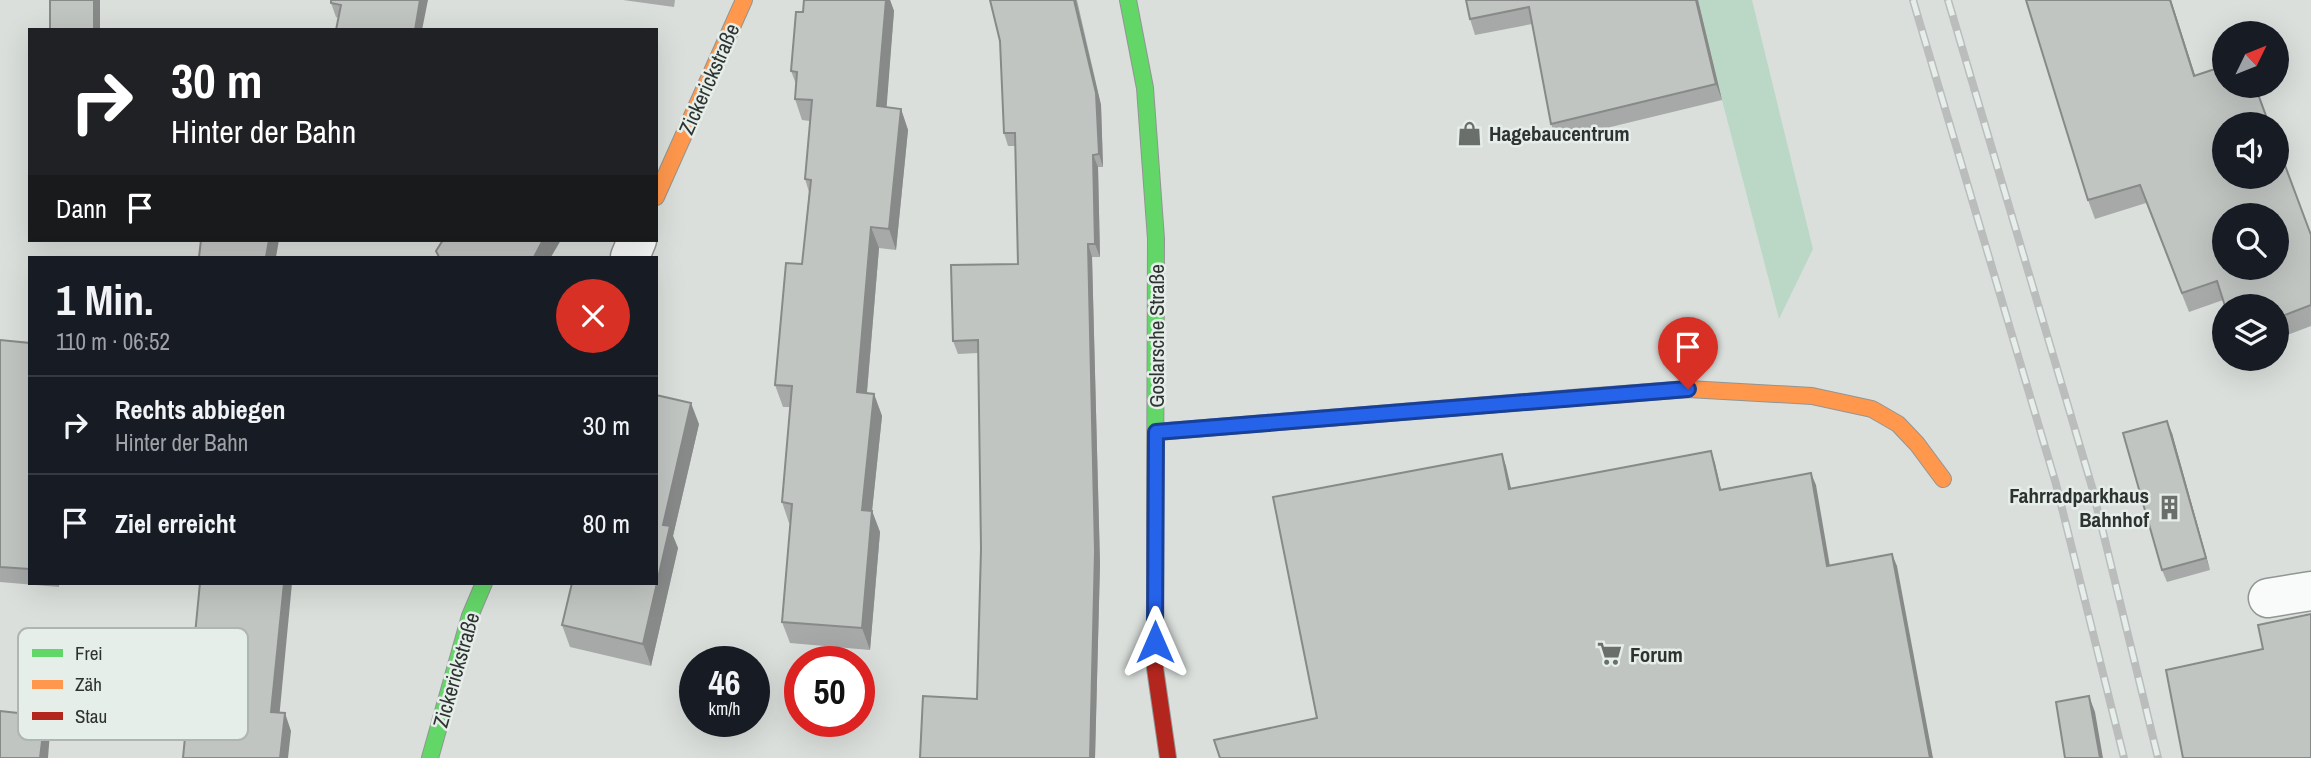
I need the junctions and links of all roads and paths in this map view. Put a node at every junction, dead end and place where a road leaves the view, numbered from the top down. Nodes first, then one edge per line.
1 (744, 0) edge
2 (1128, 0) edge
3 (658, 193) edge
4 (1156, 432) junction
5 (1943, 479) dead end
6 (483, 585) edge
7 (2311, 591) edge
8 (2268, 598) dead end
9 (430, 758) edge
10 (1168, 758) edge

1 - 3 street, Zickerickstraße
2 - 4 street, Goslarsche Straße
4 - 5 street
4 - 10 street, Goslarsche Straße
6 - 9 street, Zickerickstraße
7 - 8 street

